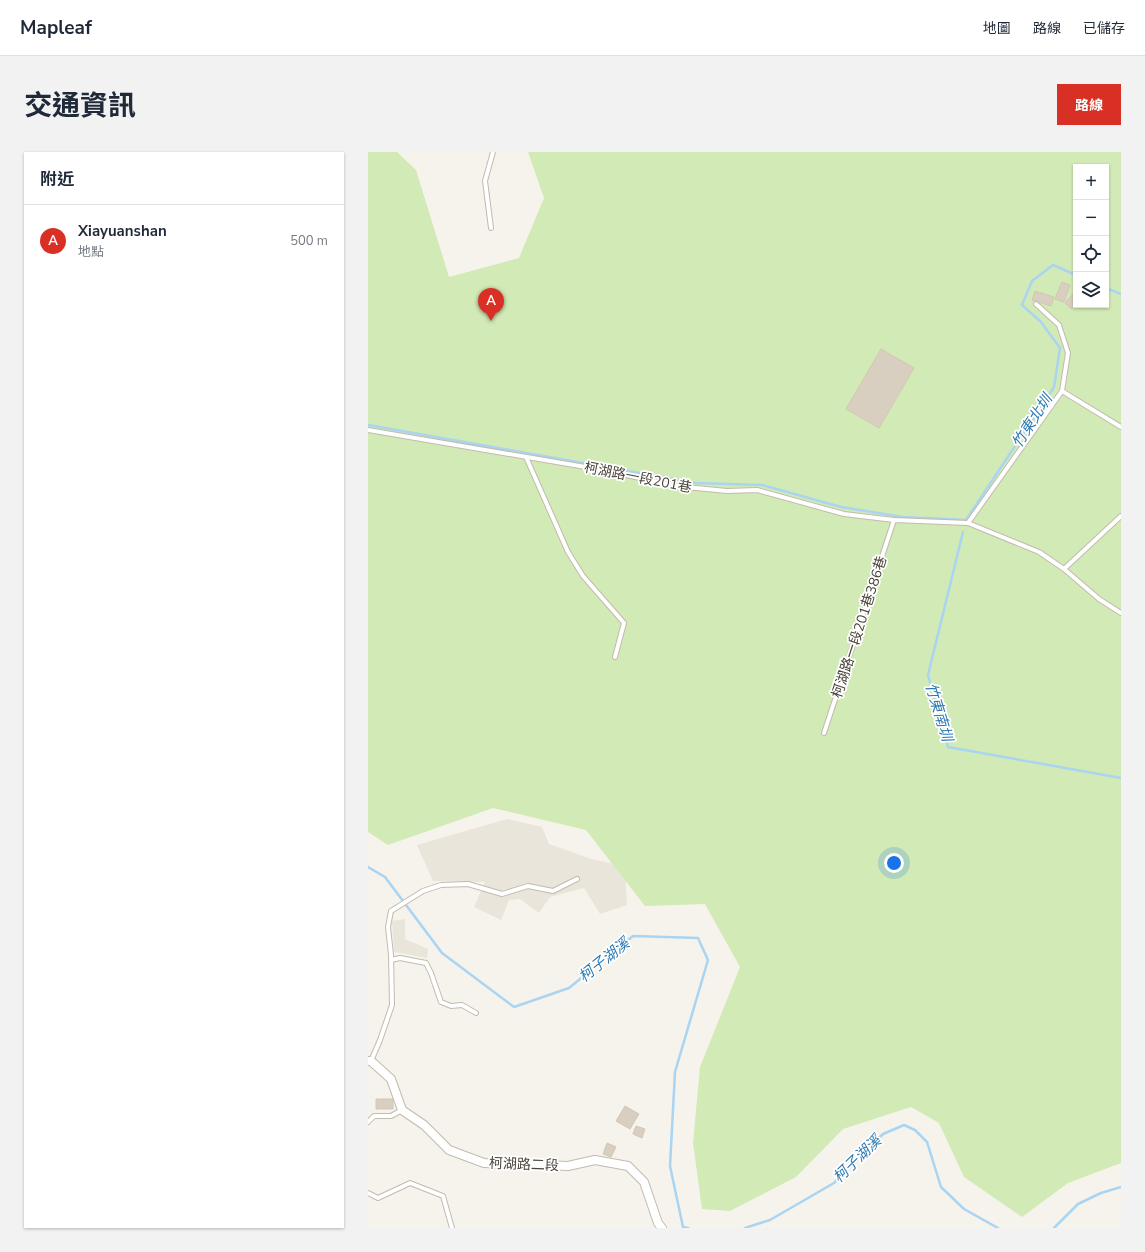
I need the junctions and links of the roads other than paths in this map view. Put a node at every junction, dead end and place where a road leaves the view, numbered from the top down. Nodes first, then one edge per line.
1 (493, 152) edge
2 (491, 228) dead end
3 (1036, 304) dead end
4 (1062, 391) junction
5 (1121, 427) edge
6 (368, 430) edge
7 (526, 457) junction
8 (1121, 516) edge
9 (894, 520) junction
10 (968, 522) junction
11 (1064, 569) junction
12 (1121, 613) edge
13 (615, 658) dead end
14 (824, 733) dead end
15 (577, 879) dead end
16 (391, 960) junction
17 (476, 1013) dead end
18 (370, 1061) edge
19 (402, 1110) junction
20 (368, 1122) edge
21 (368, 1193) edge
22 (452, 1228) edge
23 (662, 1228) edge

1 - 2 lane
3 - 4 lane
4 - 5 lane
4 - 10 lane
6 - 7 lane, 柯湖路一段201巷
7 - 9 lane, 柯湖路一段201巷
7 - 13 lane
8 - 11 lane
9 - 10 lane, 柯湖路一段201巷
9 - 14 lane, 柯湖路一段201巷386巷
10 - 11 lane, 柯湖路一段201巷
11 - 12 lane, 柯湖路一段201巷
15 - 16 lane
16 - 17 lane
16 - 18 lane
18 - 19 street
19 - 20 lane
19 - 23 street, 柯湖路二段
21 - 22 lane

